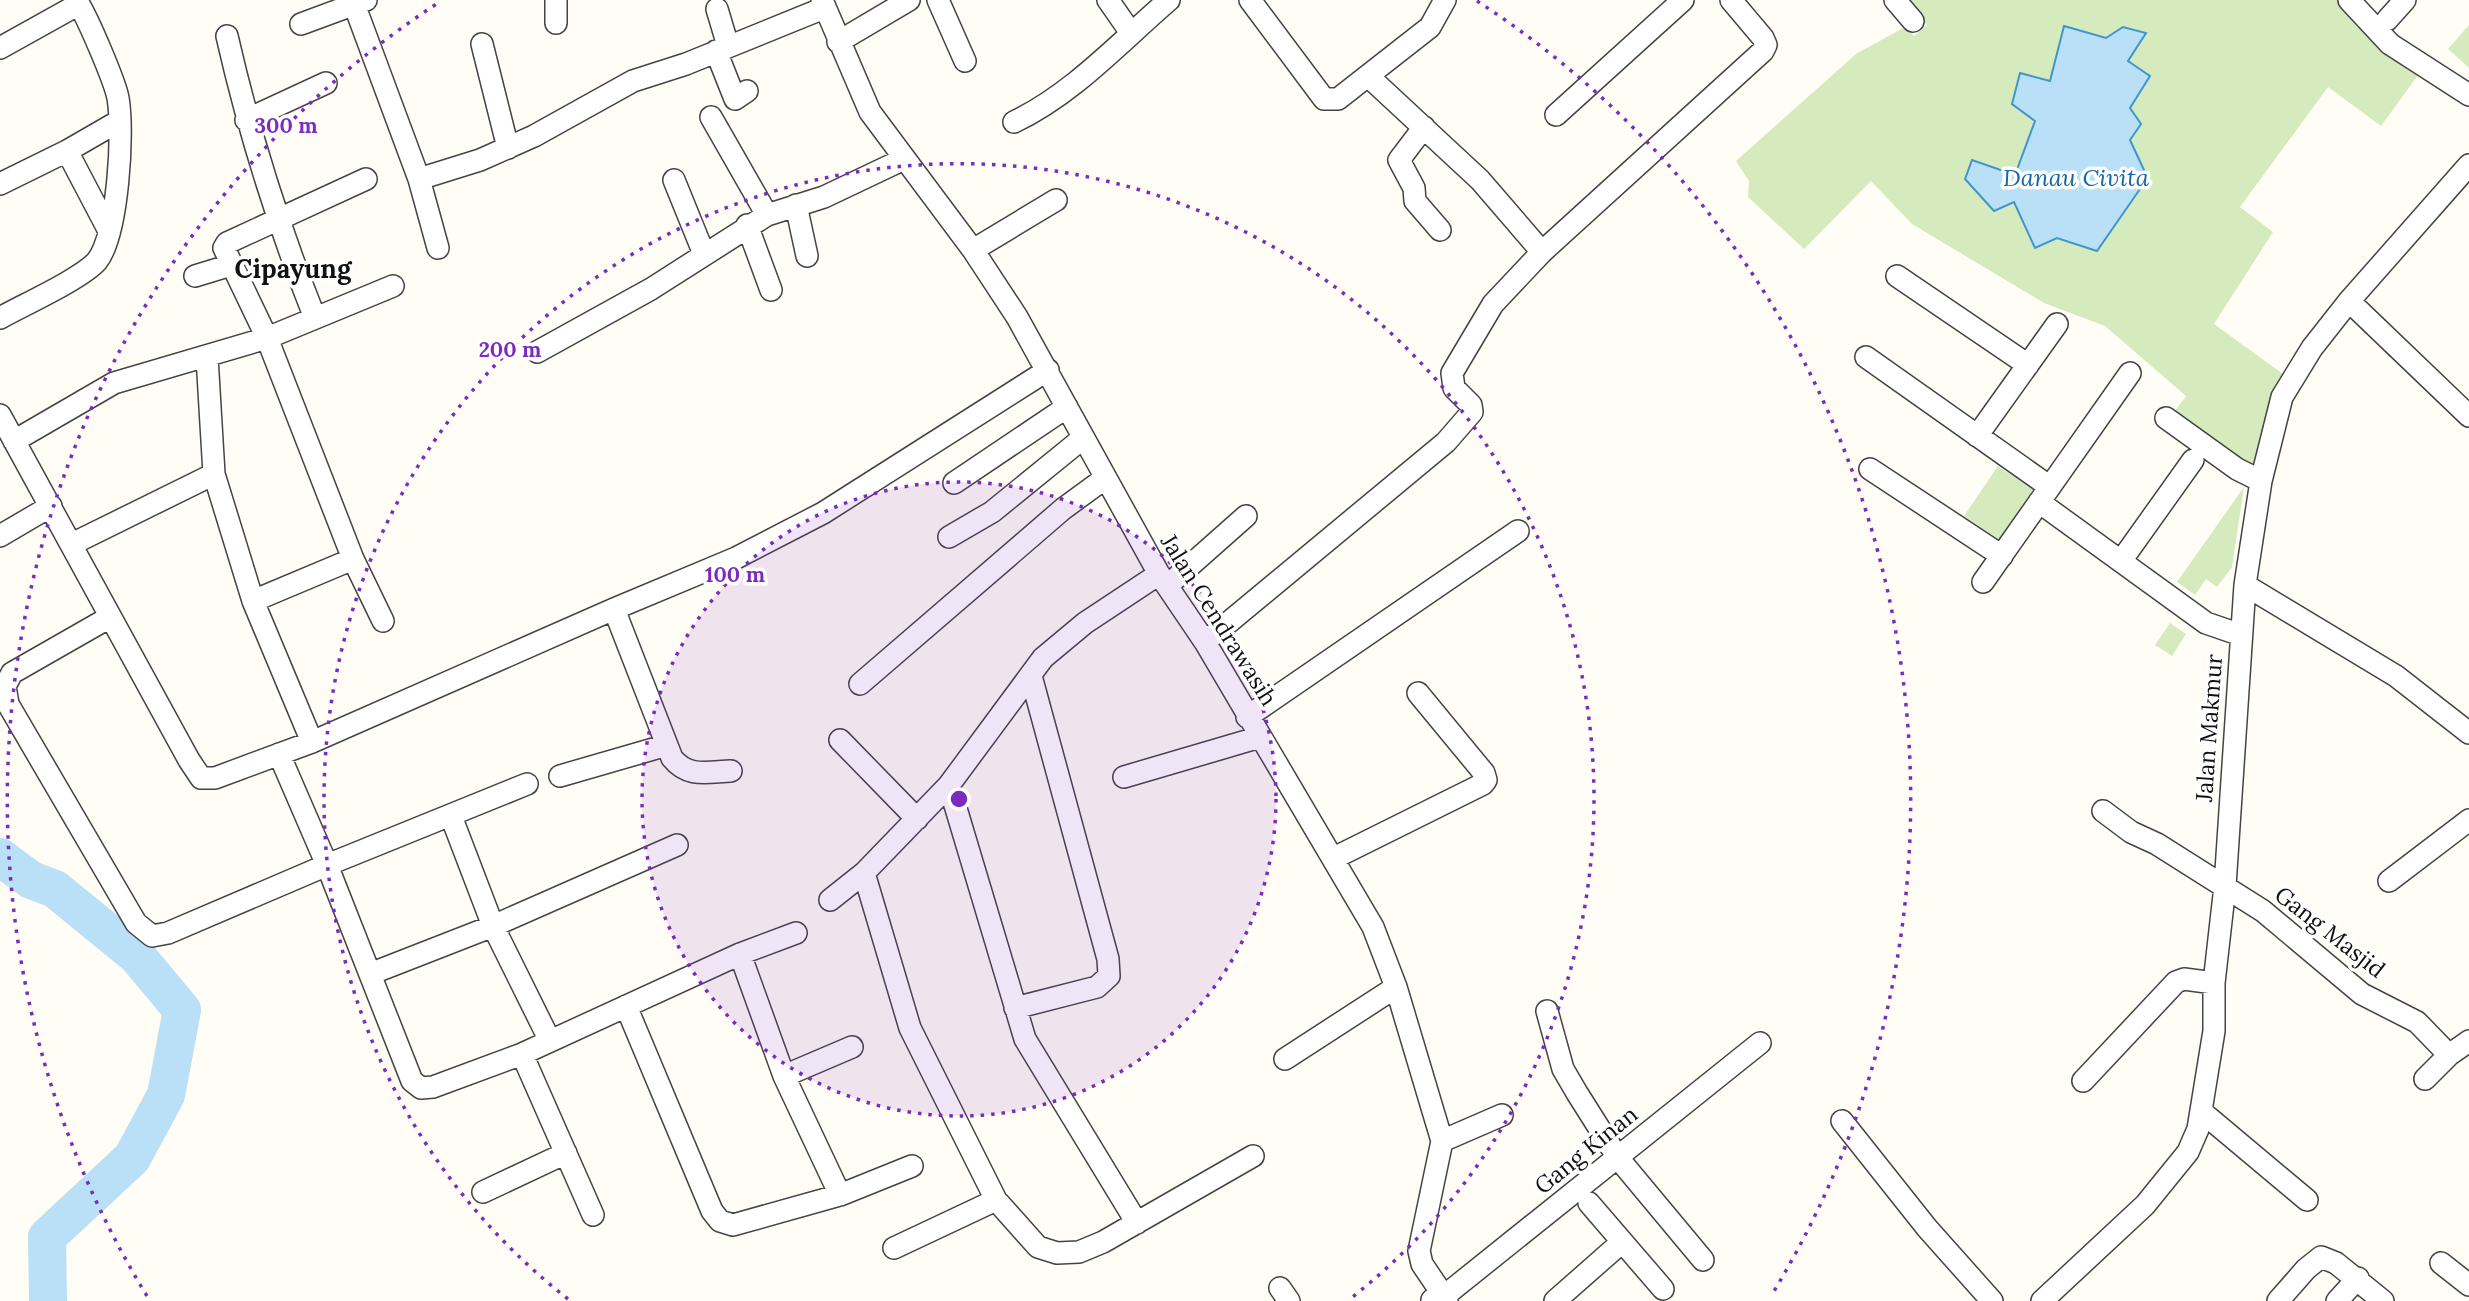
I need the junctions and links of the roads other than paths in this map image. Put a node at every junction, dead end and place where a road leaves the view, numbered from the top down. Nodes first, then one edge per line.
1 (556, 0) edge
2 (908, 0) edge
3 (938, 0) edge
4 (1108, 0) edge
5 (1169, 0) edge
6 (1250, 0) edge
7 (1445, 0) edge
8 (1683, 0) edge
9 (1731, 0) edge
10 (1895, 0) edge
11 (2349, 0) edge
12 (2405, 0) edge
13 (78, 2) edge
14 (360, 2) edge
15 (823, 4) edge
16 (717, 9) dead end
17 (2387, 20) dead end
18 (1913, 21) dead end
19 (556, 23) dead end
20 (301, 24) dead end
21 (1131, 33) junction
22 (227, 36) dead end
23 (838, 42) junction
24 (482, 44) dead end
25 (0, 48) edge
26 (722, 48) junction
27 (965, 61) dead end
28 (1368, 76) junction
29 (326, 83) dead end
30 (747, 91) dead end
31 (2469, 95) edge
32 (1556, 115) dead end
33 (710, 117) dead end
34 (246, 120) junction
35 (119, 121) junction
36 (1014, 122) dead end
37 (1424, 127) junction
38 (508, 148) junction
39 (67, 151) junction
40 (904, 159) junction
41 (2469, 166) edge
42 (366, 178) dead end
43 (419, 179) junction
44 (674, 180) dead end
45 (0, 184) edge
46 (1056, 200) dead end
47 (796, 205) junction
48 (766, 215) junction
49 (277, 221) junction
50 (747, 225) junction
51 (109, 230) junction
52 (1440, 230) dead end
53 (438, 248) dead end
54 (973, 250) junction
55 (1542, 252) junction
56 (704, 254) junction
57 (807, 256) dead end
58 (231, 265) junction
59 (195, 276) dead end
60 (1896, 276) dead end
61 (393, 286) dead end
62 (771, 290) dead end
63 (2349, 301) junction
64 (0, 318) edge
65 (315, 318) junction
66 (2057, 324) dead end
67 (267, 338) junction
68 (537, 352) dead end
69 (207, 357) junction
70 (1866, 357) dead end
71 (2028, 365) junction
72 (1048, 370) junction
73 (2130, 373) dead end
74 (1068, 407) junction
75 (0, 415) edge
76 (2469, 416) edge
77 (2166, 418) dead end
78 (1977, 436) junction
79 (1083, 439) junction
80 (14, 441) junction
81 (2193, 460) dead end
82 (1870, 469) dead end
83 (214, 474) junction
84 (1104, 479) junction
85 (2261, 481) junction
86 (954, 483) dead end
87 (2044, 495) junction
88 (51, 506) junction
89 (1246, 516) dead end
90 (1518, 531) dead end
91 (0, 536) edge
92 (949, 537) dead end
93 (72, 544) junction
94 (2002, 555) junction
95 (353, 559) junction
96 (2120, 561) junction
97 (1163, 580) junction
98 (1983, 582) dead end
99 (2245, 585) junction
100 (253, 601) junction
101 (614, 608) junction
102 (110, 617) junction
103 (383, 621) dead end
104 (2241, 635) junction
105 (1205, 642) junction
106 (1031, 676) junction
107 (860, 684) dead end
108 (1418, 693) dead end
109 (1247, 717) junction
110 (2469, 733) edge
111 (1260, 737) junction
112 (840, 740) dead end
113 (312, 742) junction
114 (667, 745) junction
115 (279, 754) junction
116 (731, 771) dead end
117 (559, 776) dead end
118 (1124, 777) dead end
119 (527, 783) dead end
120 (949, 785) junction
121 (2103, 811) dead end
122 (451, 816) junction
123 (917, 819) junction
124 (2469, 820) edge
125 (677, 845) dead end
126 (1334, 858) junction
127 (327, 865) junction
128 (864, 873) junction
129 (2389, 881) dead end
130 (2225, 886) junction
131 (830, 900) dead end
132 (493, 926) junction
133 (796, 933) dead end
134 (740, 954) junction
135 (370, 974) junction
136 (2214, 983) junction
137 (1396, 987) junction
138 (626, 1006) junction
139 (1014, 1008) junction
140 (1547, 1011) dead end
141 (550, 1041) junction
142 (2469, 1041) edge
143 (1760, 1044) dead end
144 (852, 1047) dead end
145 (522, 1054) junction
146 (2449, 1055) junction
147 (1285, 1059) dead end
148 (784, 1076) junction
149 (2425, 1079) dead end
150 (2083, 1081) dead end
151 (2202, 1112) junction
152 (1502, 1115) dead end
153 (1842, 1121) dead end
154 (1442, 1141) junction
155 (566, 1153) junction
156 (1253, 1156) dead end
157 (1618, 1158) junction
158 (912, 1166) dead end
159 (483, 1192) dead end
160 (840, 1195) junction
161 (996, 1200) junction
162 (2306, 1200) dead end
163 (1589, 1203) dead end
164 (593, 1215) dead end
165 (1136, 1223) junction
166 (1622, 1242) junction
167 (894, 1248) dead end
168 (1703, 1260) dead end
169 (2441, 1263) dead end
170 (2358, 1279) junction
171 (2469, 1285) edge
172 (1663, 1289) dead end
173 (1440, 1300) edge
174 (1555, 1301) edge
175 (1992, 1301) edge
176 (2042, 1301) edge
177 (2278, 1301) edge
178 (2337, 1301) edge
179 (2383, 1301) edge

1 - 19 street
2 - 23 street
3 - 27 street
4 - 21 street
5 - 21 street
6 - 28 street
7 - 28 street
8 - 32 street
9 - 55 street
10 - 18 street
11 - 31 street
12 - 17 street
13 - 25 street
13 - 35 street
14 - 20 street
14 - 43 street
15 - 23 street, Jalan Cendrawasih
15 - 26 street
16 - 26 street
21 - 36 street
22 - 34 street
23 - 40 street, Jalan Cendrawasih
24 - 38 street
26 - 30 street
26 - 38 street
28 - 37 street
29 - 34 street
33 - 48 street
34 - 49 street
35 - 39 street
35 - 51 street
37 - 52 street
37 - 55 street
38 - 43 street
39 - 45 street
39 - 51 street
40 - 47 street
40 - 54 street, Jalan Cendrawasih
41 - 63 street, Jalan Makmur
42 - 49 street
43 - 53 street
44 - 56 street
46 - 54 street
47 - 48 street
47 - 57 street
48 - 50 street
49 - 58 street
49 - 65 street
50 - 56 street
50 - 62 street
51 - 64 street
54 - 72 street, Jalan Cendrawasih
55 - 105 street
56 - 68 street
58 - 59 street
58 - 67 street
60 - 71 street
61 - 65 street
63 - 76 street
63 - 85 street, Jalan Makmur
65 - 67 street
66 - 71 street
67 - 69 street
67 - 95 street
69 - 80 street
69 - 83 street
70 - 78 street
71 - 78 street
72 - 74 street, Jalan Cendrawasih
72 - 101 street
73 - 87 street
74 - 79 street, Jalan Cendrawasih
74 - 86 street
75 - 80 street
77 - 85 street
78 - 87 street
79 - 84 street, Jalan Cendrawasih
79 - 92 street
80 - 88 street
81 - 96 street
82 - 94 street
83 - 93 street
83 - 100 street
84 - 97 street, Jalan Cendrawasih
84 - 107 street
85 - 99 street, Jalan Makmur
87 - 94 street
87 - 96 street
88 - 91 street
88 - 93 street
89 - 97 street
90 - 109 street
93 - 102 street
94 - 98 street
95 - 100 street
95 - 103 street
96 - 104 street
97 - 105 street, Jalan Cendrawasih
97 - 106 street
99 - 104 street, Jalan Makmur
99 - 110 street
100 - 113 street
101 - 113 street
101 - 114 street
102 - 115 street
102 - 127 street
104 - 130 street, Jalan Makmur
105 - 109 street, Jalan Cendrawasih
106 - 120 street
106 - 139 street
108 - 126 street
109 - 111 street, Jalan Cendrawasih
111 - 118 street
111 - 126 street, Jalan Cendrawasih
112 - 123 street
113 - 115 street
114 - 116 street
114 - 117 street
115 - 127 street
119 - 122 street
120 - 123 street
120 - 139 street
121 - 130 street, Gang Masjid
122 - 127 street
122 - 132 street
123 - 128 street
124 - 129 street
125 - 132 street
126 - 137 street, Jalan Cendrawasih
127 - 135 street
128 - 131 street
128 - 161 street
130 - 136 street, Jalan Makmur
130 - 146 street, Gang Masjid
132 - 135 street
132 - 141 street
133 - 134 street
134 - 138 street
134 - 148 street
135 - 145 street
136 - 150 street
136 - 151 street, Jalan Makmur
137 - 147 street
137 - 154 street, Jalan Cendrawasih
138 - 141 street
138 - 160 street
139 - 165 street
140 - 157 street
141 - 145 street
142 - 146 street
143 - 157 street, Gang Kinan
144 - 148 street
145 - 155 street
146 - 149 street
148 - 160 street
151 - 162 street
151 - 176 street, Jalan Makmur
152 - 154 street
153 - 175 street
154 - 173 street, Jalan Cendrawasih
155 - 159 street
155 - 164 street
156 - 165 street
157 - 168 street
157 - 173 street, Gang Kinan
158 - 160 street
161 - 165 street
161 - 167 street
163 - 166 street
166 - 172 street
166 - 174 street
169 - 171 street
170 - 177 street
170 - 178 street
170 - 179 street

